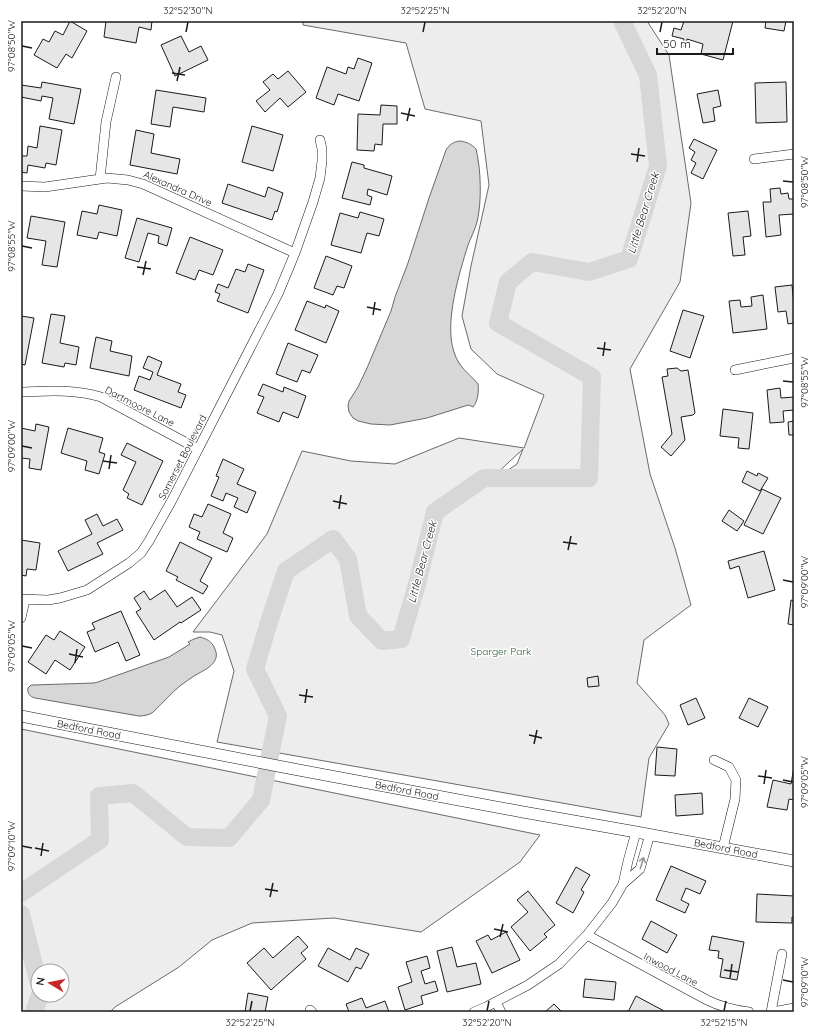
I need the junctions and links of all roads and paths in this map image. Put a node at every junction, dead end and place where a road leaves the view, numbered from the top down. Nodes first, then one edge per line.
1 (116, 77) dead end
2 (320, 140) dead end
3 (794, 154) edge
4 (754, 159) dead end
5 (100, 179) junction
6 (21, 186) edge
7 (295, 253) junction
8 (794, 358) edge
9 (735, 370) dead end
10 (21, 392) edge
11 (198, 449) junction
12 (23, 600) edge
13 (21, 618) edge
14 (21, 716) edge
15 (714, 760) dead end
16 (636, 832) junction
17 (650, 834) junction
18 (723, 848) junction
19 (794, 861) edge
20 (623, 884) junction
21 (587, 935) junction
22 (782, 954) dead end
23 (496, 1002) junction
24 (794, 1008) edge
25 (474, 1012) edge
26 (501, 1012) edge
27 (749, 1012) edge
28 (772, 1012) edge

1 - 5 street
2 - 7 street, Somerset Boulevard
3 - 4 street
5 - 6 street, Alexandra Drive
5 - 7 street, Alexandra Drive
7 - 11 street, Somerset Boulevard
8 - 9 street
10 - 11 street, Dartmoore Lane
11 - 12 street, Somerset Boulevard
12 - 13 street, Somerset Boulevard
14 - 16 street, Bedford Road
15 - 18 street
16 - 17 street, Bedford Road
16 - 20 street
17 - 18 street, Bedford Road
20 -> 17 street
18 - 19 street, Bedford Road
20 - 21 street
21 - 23 street
21 - 27 street, Inwood Lane
22 - 28 street
23 - 25 street
23 - 26 street
24 - 28 street

